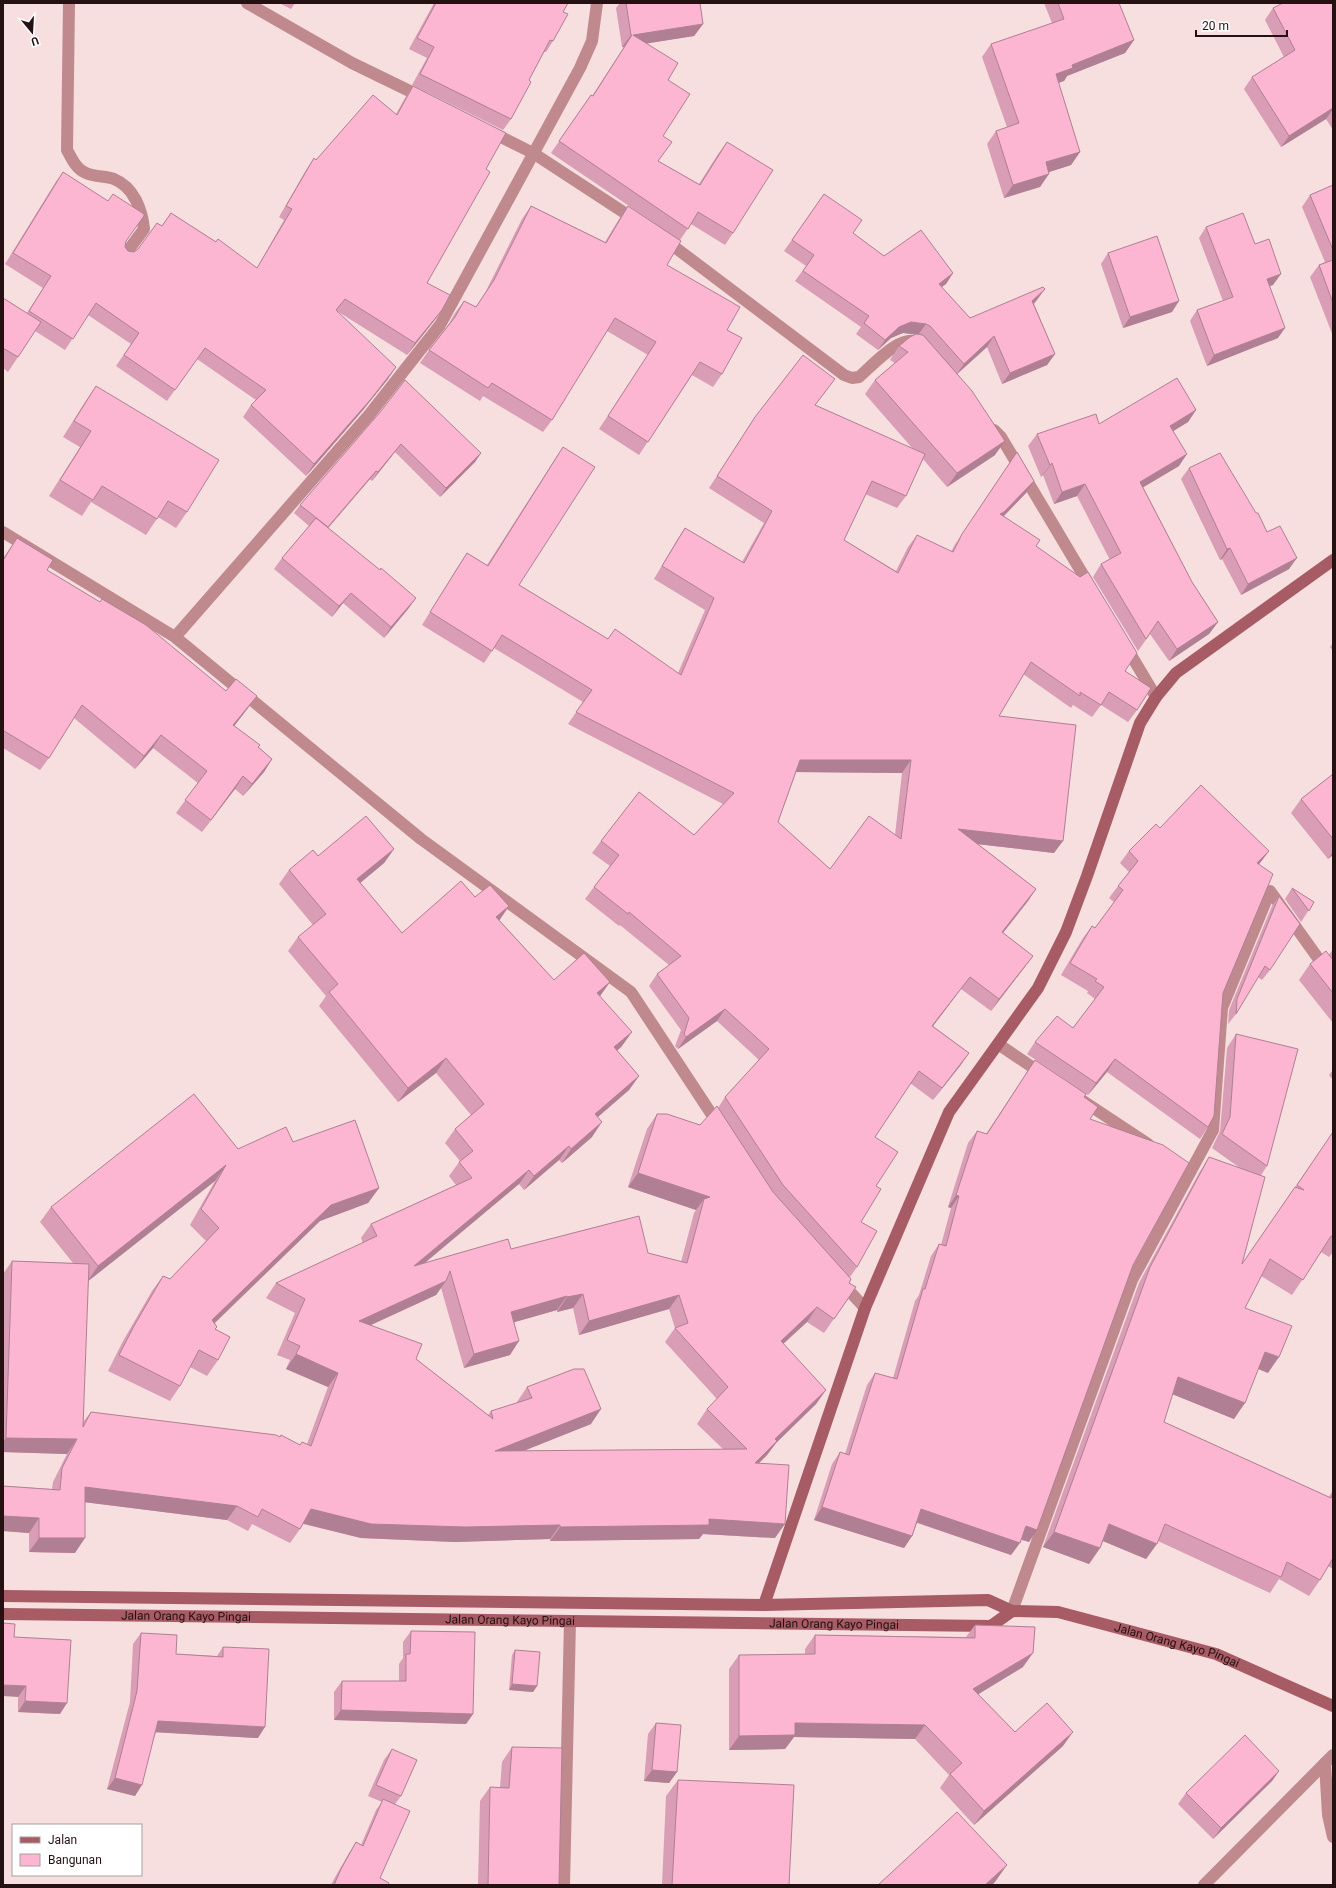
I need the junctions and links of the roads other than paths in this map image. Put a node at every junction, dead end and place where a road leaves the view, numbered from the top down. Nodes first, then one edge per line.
1 (69, 3) edge
2 (247, 3) edge
3 (597, 3) edge
4 (436, 104) edge
5 (478, 125) edge
6 (533, 153) junction
7 (124, 256) edge
8 (928, 354) edge
9 (985, 420) edge
10 (3, 532) edge
11 (1333, 560) edge
12 (1099, 601) edge
13 (1119, 635) edge
14 (175, 637) junction
15 (1156, 696) junction
16 (1333, 979) edge
17 (998, 1044) junction
18 (1051, 1080) edge
19 (1071, 1093) edge
20 (726, 1136) edge
21 (1157, 1150) edge
22 (1177, 1164) edge
23 (1190, 1172) junction
24 (833, 1273) edge
25 (865, 1308) junction
26 (3, 1596) edge
27 (764, 1605) junction
28 (1012, 1611) junction
29 (3, 1614) edge
30 (570, 1621) junction
31 (1333, 1706) edge
32 (1329, 1759) edge
33 (1333, 1837) edge
34 (564, 1885) edge
35 (1204, 1885) edge

1 - 7 street
2 - 4 street
3 - 6 street
5 - 6 street
6 - 8 street
6 - 14 street
9 - 12 street
10 - 14 street
11 - 15 main road
13 - 15 street
14 - 20 street
15 - 17 main road
16 - 23 street
17 - 18 street
17 - 25 main road
19 - 21 street
22 - 23 street
23 - 28 street
24 - 25 street
25 - 27 main road
26 - 27 main road, Jalan Orang Kayo Pingai
27 - 28 main road, Jalan Orang Kayo Pingai
28 - 30 main road, Jalan Orang Kayo Pingai
28 - 31 main road, Jalan Orang Kayo Pingai
29 - 30 main road, Jalan Orang Kayo Pingai
30 - 34 street
32 - 33 street
32 - 35 street

